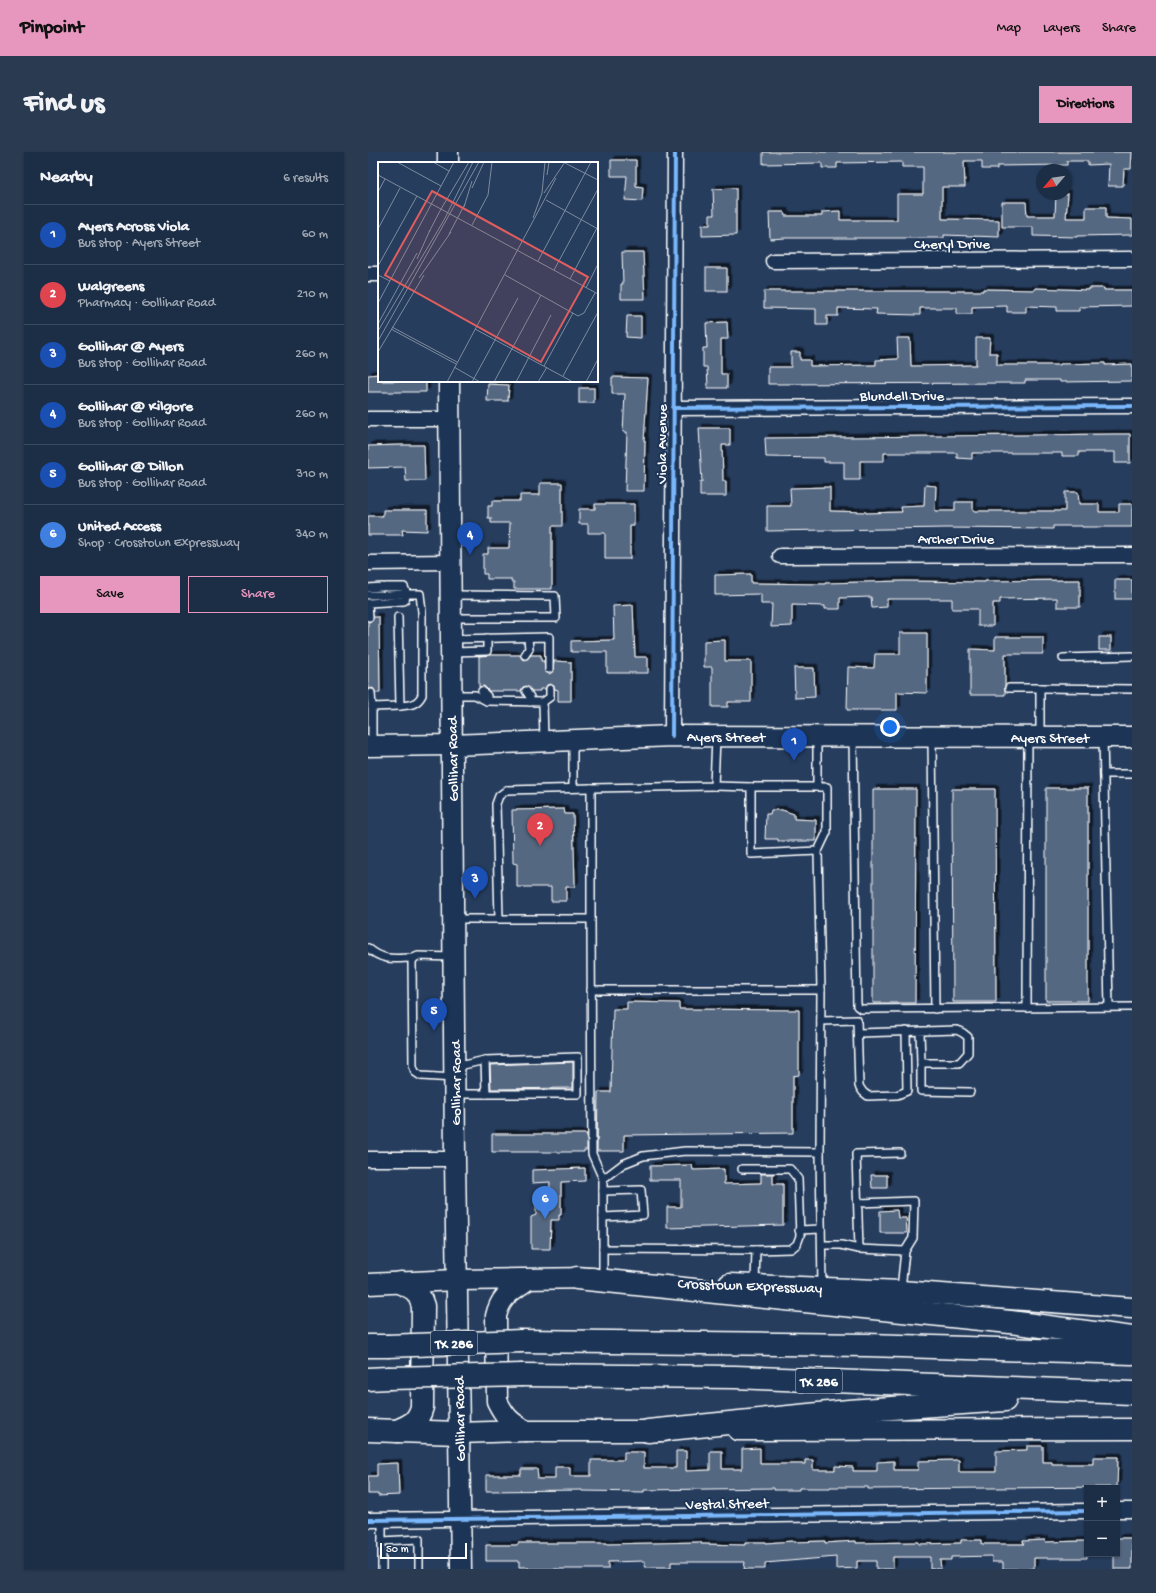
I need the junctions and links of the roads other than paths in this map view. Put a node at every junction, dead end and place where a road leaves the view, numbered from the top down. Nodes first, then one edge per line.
1 (675, 152) edge
2 (1132, 259) edge
3 (773, 261) dead end
4 (449, 382) edge
5 (1132, 406) edge
6 (673, 408) junction
7 (368, 419) edge
8 (449, 419) junction
9 (1132, 555) edge
10 (780, 556) dead end
11 (450, 562) junction
12 (368, 563) edge
13 (368, 588) edge
14 (384, 591) junction
15 (407, 594) junction
16 (368, 595) edge
17 (450, 595) junction
18 (368, 600) edge
19 (368, 603) edge
20 (368, 617) edge
21 (398, 617) dead end
22 (450, 618) junction
23 (487, 638) junction
24 (528, 638) junction
25 (451, 646) junction
26 (529, 653) dead end
27 (1132, 656) edge
28 (1063, 658) dead end
29 (549, 669) dead end
30 (1009, 688) dead end
31 (1040, 688) junction
32 (550, 689) dead end
33 (1132, 689) edge
34 (371, 692) dead end
35 (451, 695) junction
36 (543, 702) junction
37 (400, 706) junction
38 (372, 707) junction
39 (672, 736) junction
40 (716, 736) junction
41 (817, 736) junction
42 (853, 736) junction
43 (932, 736) junction
44 (1034, 737) junction
45 (1102, 737) junction
46 (1132, 737) edge
47 (573, 740) junction
48 (544, 741) junction
49 (452, 745) junction
50 (370, 746) edge
51 (1104, 774) junction
52 (1132, 774) edge
53 (714, 786) junction
54 (751, 787) junction
55 (817, 787) junction
56 (572, 788) junction
57 (591, 788) junction
58 (818, 851) junction
59 (498, 918) junction
60 (453, 919) junction
61 (591, 919) junction
62 (368, 948) edge
63 (454, 957) junction
64 (414, 958) junction
65 (591, 990) junction
66 (821, 990) junction
67 (1109, 1007) junction
68 (1132, 1007) edge
69 (935, 1008) junction
70 (1027, 1008) junction
71 (821, 1021) junction
72 (920, 1031) junction
73 (906, 1032) junction
74 (858, 1033) junction
75 (485, 1060) junction
76 (921, 1063) junction
77 (455, 1080) junction
78 (907, 1091) junction
79 (921, 1091) junction
80 (970, 1092) dead end
81 (486, 1094) junction
82 (820, 1152) junction
83 (900, 1154) dead end
84 (368, 1159) edge
85 (455, 1159) junction
86 (742, 1169) dead end
87 (603, 1179) junction
88 (603, 1191) junction
89 (858, 1203) junction
90 (603, 1217) junction
91 (821, 1229) junction
92 (799, 1230) junction
93 (822, 1245) junction
94 (603, 1249) junction
95 (859, 1249) junction
96 (756, 1250) junction
97 (905, 1251) junction
98 (577, 1278) junction
99 (603, 1279) junction
100 (457, 1280) junction
101 (527, 1280) junction
102 (401, 1283) junction
103 (368, 1284) edge
104 (755, 1285) junction
105 (822, 1288) junction
106 (901, 1291) junction
107 (1132, 1308) edge
108 (1132, 1340) edge
109 (868, 1345) junction
110 (377, 1346) edge
111 (1132, 1353) edge
112 (378, 1379) edge
113 (1124, 1393) edge
114 (368, 1430) edge
115 (1132, 1430) edge
116 (397, 1431) junction
117 (526, 1431) junction
118 (648, 1431) junction
119 (458, 1433) junction
120 (1120, 1510) edge
121 (1132, 1510) edge
122 (1084, 1511) edge
123 (460, 1518) junction
124 (375, 1520) edge
125 (382, 1541) junction
126 (382, 1569) edge
127 (419, 1569) edge
128 (461, 1569) edge

1 - 6 street, Viola Avenue
2 - 3 street, Cheryl Drive
4 - 8 main road, Gollihar Road
5 - 6 street, Blundell Drive
6 - 39 street, Viola Avenue
7 - 8 street
8 - 11 main road, Gollihar Road
9 - 10 street, Archer Drive
11 - 12 street
11 - 17 main road, Gollihar Road
13 - 14 lane
14 - 15 lane
14 - 16 lane
15 - 19 lane
15 - 37 lane
17 - 22 main road, Gollihar Road
17 - 22 lane
18 - 19 lane
19 - 20 lane
21 - 37 lane
22 - 25 main road, Gollihar Road
23 - 24 lane
23 - 25 lane
23 - 25 lane
24 - 26 lane
24 - 29 lane
25 - 35 main road, Gollihar Road
27 - 28 lane
30 - 31 lane
31 - 33 lane
31 - 44 lane
32 - 36 lane
34 - 38 lane
35 - 36 lane
35 - 49 main road, Gollihar Road
36 - 48 lane
37 - 38 lane
38 - 50 lane
39 - 40 main road, Ayers Street
39 - 47 main road, Ayers Street
40 - 41 main road, Ayers Street
40 - 53 lane
41 - 42 main road, Ayers Street
41 - 55 lane
42 - 43 main road, Ayers Street
42 - 69 lane
43 - 44 main road, Ayers Street
43 - 69 lane
44 - 45 main road, Ayers Street
44 - 70 lane
45 - 46 main road, Ayers Street
45 - 51 lane
47 - 48 main road, Ayers Street
47 - 56 lane
48 - 49 main road, Ayers Street
49 - 50 main road, Ayers Street
49 - 60 main road, Gollihar Road
51 - 52 lane
51 - 67 lane
53 - 54 lane
53 - 57 lane
54 - 55 lane
54 - 58 lane
55 - 58 lane
56 - 57 lane
56 - 59 lane
57 - 61 lane
58 - 66 lane
59 - 60 lane
59 - 61 lane
60 - 63 main road, Gollihar Road
61 - 65 lane
62 - 64 lane
63 - 64 lane
63 - 77 main road, Gollihar Road
64 - 77 lane
65 - 66 lane
65 - 87 lane
66 - 71 lane
67 - 68 lane
67 - 70 lane
69 - 70 lane
71 - 74 lane
71 - 82 lane
72 - 73 lane
72 - 76 lane
72 - 76 lane
73 - 74 lane
73 - 78 lane
74 - 78 lane
75 - 77 lane
75 - 81 lane
75 - 81 lane
76 - 79 lane
77 - 81 lane
77 - 85 main road, Gollihar Road
78 - 79 lane
79 - 80 lane
82 - 87 lane
82 - 91 lane
83 - 89 lane
84 - 85 street
85 - 100 main road, Gollihar Road
86 - 92 lane
87 - 88 lane
88 - 90 lane
88 - 90 lane
89 - 95 lane
89 - 97 lane
90 - 94 lane
91 - 92 lane
91 - 93 lane
92 - 96 lane
93 - 95 lane
93 - 105 lane
94 - 96 lane
94 - 99 lane
95 - 97 lane
96 - 104 lane
97 - 106 lane
98 - 99 main road, Crosstown Expressway
98 - 101 main road, Crosstown Expressway
98 - 108 highway
99 - 104 main road, Crosstown Expressway
100 - 101 main road, Crosstown Expressway
100 - 102 main road, Crosstown Expressway
100 - 119 main road, Gollihar Road
101 - 117 main road
102 - 103 main road, Crosstown Expressway
102 - 116 highway
104 - 105 main road, Crosstown Expressway
105 - 106 main road, Crosstown Expressway
106 - 107 main road, Crosstown Expressway
108 - 109 highway
109 - 110 highway, TX 286, bridge
109 - 111 highway, TX 286
112 - 113 highway, TX 286, bridge
113 - 118 highway
114 - 116 highway
115 - 118 main road
116 - 119 highway
117 - 118 main road
117 - 119 main road
119 - 123 main road, Gollihar Road
120 - 121 street
122 - 123 street, Vestal Street
123 - 124 street, Vestal Street
123 - 128 main road, Gollihar Road
124 - 125 lane
125 - 126 lane
125 - 127 lane

